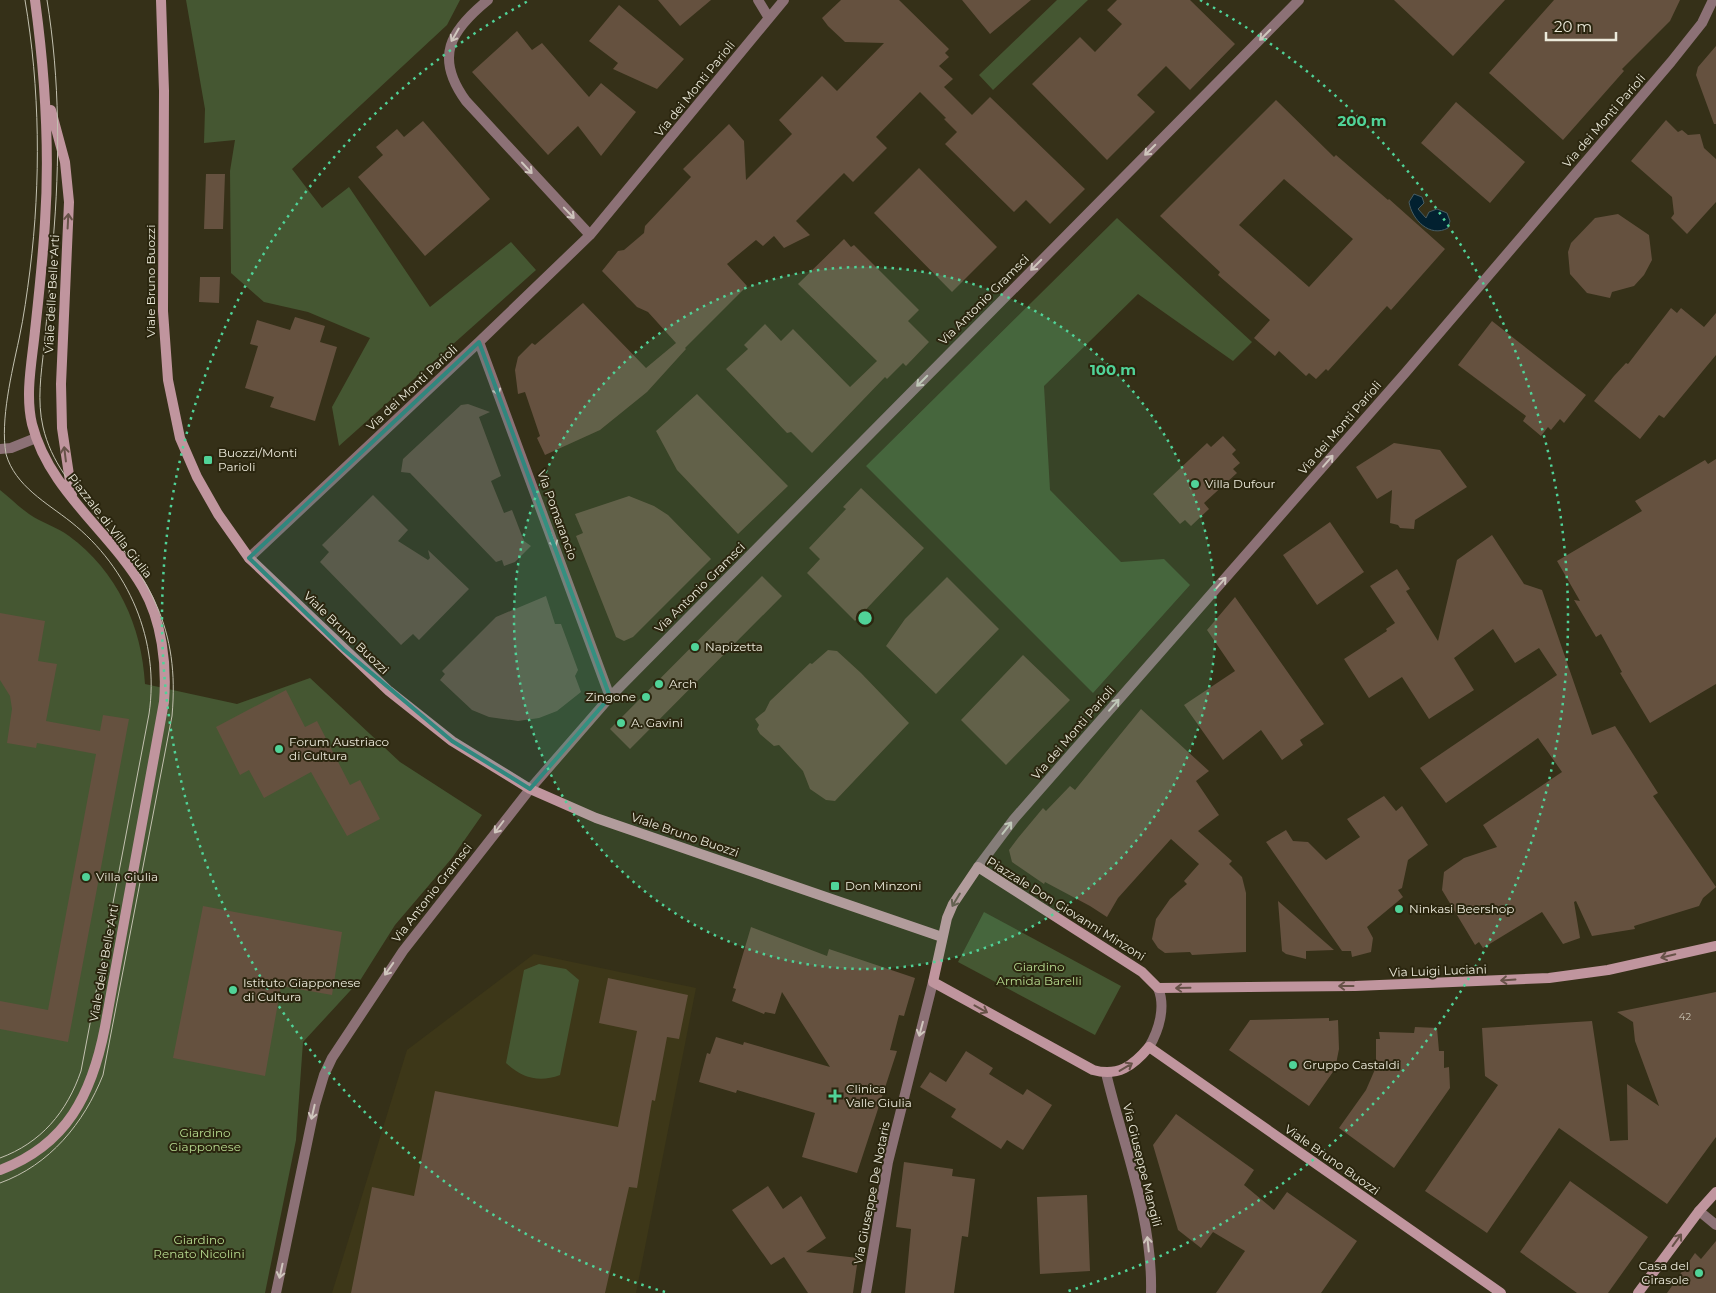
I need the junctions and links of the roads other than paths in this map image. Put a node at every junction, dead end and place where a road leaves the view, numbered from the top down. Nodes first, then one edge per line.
1 (35, 0) edge
2 (155, 0) edge
3 (161, 0) edge
4 (488, 0) edge
5 (758, 0) edge
6 (784, 0) edge
7 (1299, 0) edge
8 (1713, 0) edge
9 (769, 18) junction
10 (160, 19) junction
11 (46, 90) junction
12 (590, 235) junction
13 (480, 342) junction
14 (36, 438) junction
15 (0, 449) edge
16 (74, 502) junction
17 (249, 558) junction
18 (164, 658) joint
19 (610, 697) junction
20 (530, 789) junction
21 (978, 867) junction
22 (942, 936) junction
23 (1716, 946) edge
24 (933, 982) junction
25 (1158, 988) junction
26 (1149, 1047) junction
27 (1106, 1073) junction
28 (0, 1170) edge
29 (1716, 1192) edge
30 (1699, 1211) junction
31 (1716, 1225) edge
32 (276, 1293) edge
33 (866, 1293) edge
34 (1151, 1293) edge
35 (1501, 1293) edge
36 (1638, 1293) edge

1 - 11 street, Viale delle Belle Arti
2 - 10 street, Viale Bruno Buozzi
3 - 10 street, Viale Bruno Buozzi
4 -> 12 street
5 - 9 street
6 - 9 street, Via dei Monti Parioli
7 -> 19 street, Via Antonio Gramsci
21 -> 8 street, Via dei Monti Parioli
9 - 12 street, Via dei Monti Parioli
10 - 17 street, Viale Bruno Buozzi
11 - 14 street, Viale delle Belle Arti
16 -> 11 street, Viale delle Belle Arti
12 - 13 street, Via dei Monti Parioli
13 - 17 street, Via dei Monti Parioli
13 -> 19 street, Via Pomarancio
14 - 15 street
14 - 16 street, Piazzale di Villa Giulia
16 - 18 street, Piazzale di Villa Giulia
17 - 20 street, Viale Bruno Buozzi
18 - 28 street, Viale delle Belle Arti
19 - 20 street, Via Antonio Gramsci
20 - 22 street, Viale Bruno Buozzi
20 -> 32 street, Via Antonio Gramsci
21 -> 22 street, Piazzale Don Giovanni Minzoni
21 - 25 street, Piazzale Don Giovanni Minzoni
22 - 24 street, Piazzale Don Giovanni Minzoni
23 -> 25 street, Via Luigi Luciani
24 -> 27 street
24 -> 33 street, Via Giuseppe De Notaris
25 - 26 street
27 -> 26 street
26 - 35 street, Viale Bruno Buozzi
34 -> 27 street, Via Giuseppe Mangili
29 - 30 street
30 - 31 street
36 -> 30 street

